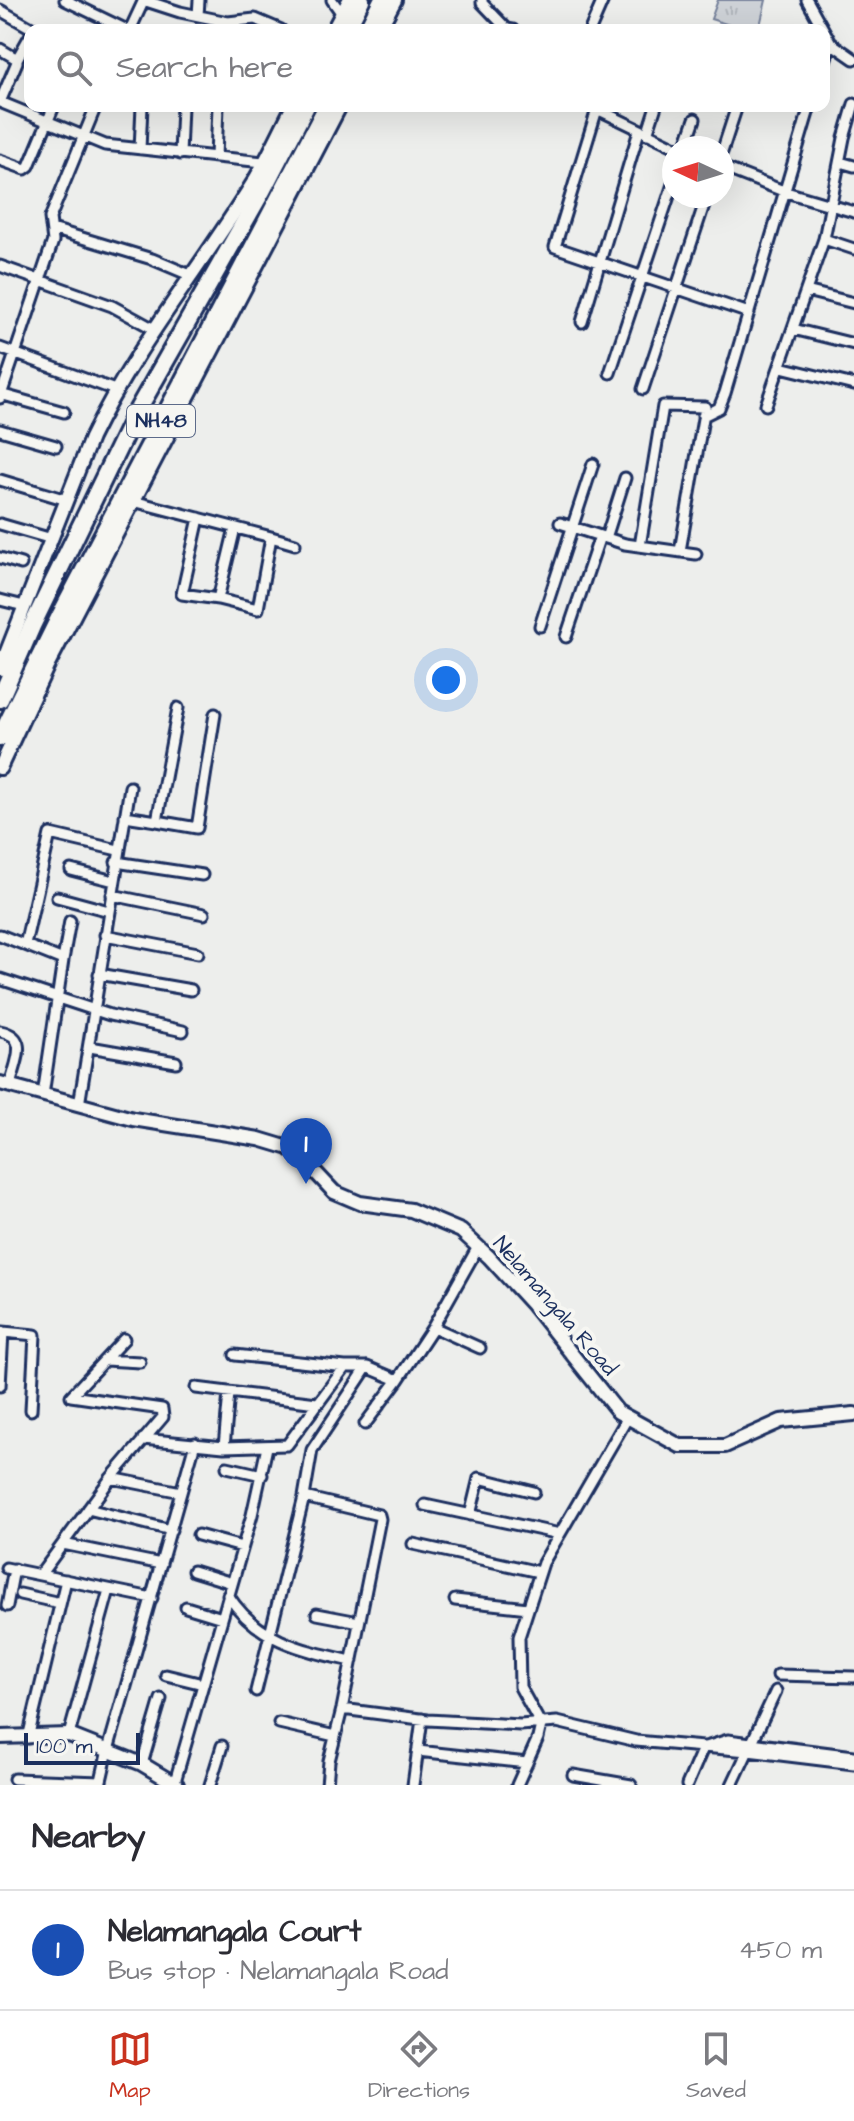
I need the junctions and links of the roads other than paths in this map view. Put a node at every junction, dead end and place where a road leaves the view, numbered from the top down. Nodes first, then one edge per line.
1 (65, 0) edge
2 (144, 0) edge
3 (199, 0) edge
4 (332, 0) edge
5 (349, 0) edge
6 (361, 0) edge
7 (382, 0) edge
8 (395, 0) edge
9 (603, 0) edge
10 (807, 0) edge
11 (481, 1) edge
12 (0, 10) edge
13 (198, 16) junction
14 (344, 22) edge
15 (24, 24) edge
16 (115, 24) edge
17 (131, 24) edge
18 (267, 24) edge
19 (370, 24) edge
20 (382, 24) edge
21 (502, 24) edge
22 (593, 24) edge
23 (820, 24) edge
24 (831, 43) joint
25 (830, 46) edge
26 (24, 47) edge
27 (0, 49) edge
28 (17, 59) junction
29 (854, 59) edge
30 (0, 102) edge
31 (854, 104) edge
32 (52, 112) edge
33 (94, 112) edge
34 (142, 112) edge
35 (182, 112) edge
36 (218, 112) edge
37 (290, 112) edge
38 (303, 112) edge
39 (324, 112) edge
40 (337, 112) edge
41 (596, 112) edge
42 (605, 112) edge
43 (653, 112) edge
44 (735, 112) edge
45 (808, 112) edge
46 (695, 119) dead end
47 (48, 122) junction
48 (643, 132) junction
49 (689, 136) edge
50 (727, 136) edge
51 (84, 137) junction
52 (662, 141) edge
53 (140, 149) junction
54 (180, 154) junction
55 (216, 157) junction
56 (0, 160) edge
57 (263, 162) junction
58 (840, 162) junction
59 (854, 166) edge
60 (734, 172) edge
61 (786, 192) junction
62 (829, 203) junction
63 (665, 208) edge
64 (703, 208) edge
65 (854, 212) edge
66 (52, 229) junction
67 (824, 239) junction
68 (854, 249) edge
69 (599, 263) junction
70 (0, 266) edge
71 (190, 275) junction
72 (641, 277) junction
73 (39, 279) junction
74 (677, 289) junction
75 (806, 291) junction
76 (854, 303) edge
77 (749, 313) junction
78 (582, 322) dead end
79 (154, 329) junction
80 (793, 329) junction
81 (854, 344) edge
82 (0, 348) edge
83 (16, 355) junction
84 (781, 367) junction
85 (610, 373) dead end
86 (854, 385) edge
87 (643, 389) dead end
88 (115, 390) junction
89 (0, 396) edge
90 (766, 405) dead end
91 (64, 412) dead end
92 (703, 416) junction
93 (0, 430) edge
94 (56, 446) dead end
95 (593, 464) dead end
96 (625, 478) dead end
97 (0, 480) edge
98 (67, 500) junction
99 (133, 501) junction
100 (199, 518) junction
101 (560, 523) dead end
102 (0, 524) edge
103 (572, 527) junction
104 (235, 528) junction
105 (271, 537) junction
106 (603, 537) junction
107 (52, 539) junction
108 (295, 544) dead end
109 (640, 546) junction
110 (680, 551) junction
111 (696, 554) dead end
112 (0, 558) edge
113 (21, 564) dead end
114 (218, 599) junction
115 (0, 600) edge
116 (24, 606) junction
117 (540, 626) dead end
118 (566, 637) dead end
119 (0, 669) edge
120 (0, 699) edge
121 (178, 708) dead end
122 (215, 714) dead end
123 (0, 738) edge
124 (0, 768) edge
125 (130, 787) dead end
126 (125, 816) junction
127 (157, 821) junction
128 (118, 850) junction
129 (116, 862) junction
130 (71, 870) dead end
131 (202, 875) dead end
132 (114, 881) junction
133 (112, 895) junction
134 (57, 897) dead end
135 (109, 911) junction
136 (204, 914) dead end
137 (70, 921) dead end
138 (0, 935) edge
139 (105, 935) junction
140 (25, 945) junction
141 (198, 953) dead end
142 (63, 960) junction
143 (99, 974) junction
144 (0, 979) edge
145 (191, 990) dead end
146 (57, 996) junction
147 (95, 1008) junction
148 (0, 1031) edge
149 (183, 1031) dead end
150 (90, 1047) junction
151 (176, 1062) dead end
152 (5, 1084) edge
153 (43, 1095) junction
154 (79, 1105) junction
155 (478, 1247) junction
156 (433, 1327) junction
157 (2, 1332) edge
158 (124, 1339) dead end
159 (480, 1348) dead end
160 (235, 1355) dead end
161 (105, 1360) junction
162 (140, 1362) dead end
163 (345, 1367) junction
164 (367, 1367) junction
165 (398, 1380) junction
166 (0, 1386) edge
167 (196, 1388) dead end
168 (229, 1393) junction
169 (317, 1403) junction
170 (31, 1410) dead end
171 (854, 1414) edge
172 (628, 1417) junction
173 (365, 1424) dead end
174 (143, 1439) junction
175 (195, 1443) junction
176 (224, 1447) junction
177 (267, 1447) junction
178 (227, 1467) dead end
179 (262, 1475) junction
180 (111, 1478) junction
181 (181, 1492) junction
182 (534, 1492) dead end
183 (304, 1497) junction
184 (425, 1505) dead end
185 (88, 1509) junction
186 (470, 1515) junction
187 (171, 1530) junction
188 (560, 1534) junction
189 (198, 1535) dead end
190 (63, 1544) junction
191 (413, 1544) dead end
192 (242, 1547) junction
193 (161, 1564) junction
194 (193, 1571) dead end
195 (539, 1572) junction
196 (40, 1575) junction
197 (66, 1580) junction
198 (232, 1583) junction
199 (109, 1590) junction
200 (20, 1594) dead end
201 (228, 1595) junction
202 (152, 1598) junction
203 (455, 1600) dead end
204 (60, 1603) junction
205 (7, 1606) dead end
206 (186, 1607) dead end
207 (528, 1608) junction
208 (317, 1614) dead end
209 (222, 1618) junction
210 (359, 1622) junction
211 (270, 1636) junction
212 (352, 1661) junction
213 (166, 1675) dead end
214 (778, 1675) dead end
215 (854, 1677) edge
216 (203, 1684) junction
217 (256, 1691) dead end
218 (776, 1691) dead end
219 (161, 1699) dead end
220 (342, 1709) junction
221 (422, 1719) junction
222 (279, 1723) dead end
223 (541, 1725) junction
224 (69, 1735) junction
225 (335, 1736) junction
226 (0, 1737) edge
227 (28, 1738) junction
228 (222, 1746) dead end
229 (750, 1747) junction
230 (703, 1748) junction
231 (108, 1750) junction
232 (418, 1751) junction
233 (854, 1756) edge
234 (527, 1763) junction
235 (142, 1764) junction
236 (854, 1764) edge
237 (573, 1775) dead end
238 (14, 1779) dead end
239 (101, 1784) edge
240 (175, 1784) edge
241 (210, 1785) edge
242 (327, 1785) edge
243 (413, 1785) edge
244 (517, 1785) edge
245 (631, 1785) edge
246 (687, 1785) edge
247 (732, 1785) edge

1 - 16 street
2 - 13 street
2 - 17 street
3 - 13 street
4 - 14 street
5 - 14 street
6 - 14 highway
7 - 19 highway
8 - 20 street
9 - 22 street
10 - 23 street
11 - 21 street
12 - 15 street
13 - 18 street
24 - 25 street
24 - 29 street
26 - 28 street
27 - 28 street
28 - 30 street
30 - 47 street
31 - 58 street
32 - 47 street
33 - 51 street
34 - 53 street
35 - 54 street
36 - 55 street
37 - 57 street
38 - 120 highway, NH48
39 - 123 highway, NH48
40 - 99 street
41 - 69 street
42 - 48 street
43 - 48 street
44 - 50 street
45 - 61 street
46 - 49 street
47 - 51 street
47 - 56 street
48 - 52 street
48 - 69 street
51 - 53 street
51 - 66 street
53 - 54 street
54 - 55 street
55 - 57 street
57 - 71 street
58 - 59 street
58 - 62 street
60 - 61 street
61 - 62 street
61 - 77 street
62 - 65 street
62 - 67 street
63 - 72 street
64 - 74 street
66 - 71 street
66 - 73 street
67 - 68 street
67 - 75 street
69 - 72 street
69 - 78 street
70 - 73 street
71 - 79 street
72 - 74 street
72 - 85 street
73 - 79 street
73 - 83 street
74 - 77 street
74 - 87 street
75 - 76 street
75 - 80 street
77 - 92 street
79 - 88 street
80 - 81 street
80 - 84 street
82 - 83 street
83 - 88 street
83 - 89 street
84 - 86 street
84 - 90 street
88 - 98 street
89 - 91 street
92 - 109 street
92 - 110 street
93 - 94 street
95 - 103 street
96 - 106 street
97 - 98 street
98 - 107 street
99 - 100 street
99 - 124 street
100 - 104 street
100 - 114 street
101 - 103 street
102 - 107 street
103 - 106 street
103 - 117 street
104 - 105 street
104 - 114 street
105 - 108 street
105 - 114 street
106 - 109 street
106 - 118 street
107 - 116 street
109 - 110 street
110 - 111 street
112 - 113 street
115 - 116 street
116 - 119 street
121 - 127 street
122 - 127 street
125 - 126 street
126 - 127 street
126 - 128 street
128 - 129 street
128 - 140 street
129 - 131 street
129 - 132 street
130 - 132 street
132 - 133 street
133 - 135 street
133 - 136 street
134 - 135 street
135 - 139 street
137 - 142 street
138 - 140 street
139 - 141 street
139 - 143 street
140 - 142 street
142 - 146 street
143 - 145 street
143 - 147 street
144 - 146 street
146 - 147 street
146 - 153 street
147 - 149 street
147 - 150 street
148 - 152 street
150 - 151 street
150 - 154 street
152 - 153 street, Nelamangala Road
153 - 154 street, Nelamangala Road
154 - 155 street, Nelamangala Road
155 - 156 street
155 - 172 street, Nelamangala Road
156 - 159 street
156 - 165 street
157 - 166 street
157 - 170 street
158 - 161 street
160 - 163 street
161 - 162 street
161 - 174 street
163 - 164 street
163 - 169 street
164 - 165 street
164 - 183 street
165 - 173 street
167 - 168 street
168 - 169 street
168 - 176 street
169 - 177 street
171 - 172 street, Nelamangala Road
172 - 188 street
174 - 175 street
174 - 180 street
175 - 176 street
175 - 181 street
176 - 177 street
177 - 179 street
178 - 179 street
179 - 192 street
180 - 181 street
180 - 185 street
181 - 187 street
182 - 186 street
183 - 210 street
183 - 211 street
184 - 186 street
185 - 187 street
185 - 190 street
186 - 188 street
187 - 193 street
188 - 195 street
189 - 192 street
190 - 193 street
190 - 196 street
191 - 195 street
192 - 198 street
193 - 202 street
194 - 198 street
195 - 207 street
196 - 197 street
196 - 205 street
197 - 199 street
197 - 204 street
198 - 201 street
199 - 202 street
199 - 224 street
200 - 204 street
201 - 209 street
201 - 211 street
202 - 231 street
203 - 207 street
204 - 227 street
206 - 209 street
207 - 223 street
208 - 210 street
209 - 216 street
210 - 212 street
211 - 212 street
211 - 217 street
212 - 220 street
213 - 216 street
214 - 215 street
216 - 240 street
218 - 229 street
219 - 235 street
220 - 221 street
220 - 225 street
221 - 223 street
221 - 232 street
222 - 225 street
223 - 230 street
223 - 234 street
224 - 227 street
224 - 231 street
225 - 242 street
226 - 227 street
228 - 241 street
229 - 230 street
229 - 233 street
229 - 236 street
229 - 247 street
230 - 246 street
231 - 235 street
231 - 239 street
232 - 234 street
232 - 243 street
234 - 244 street
235 - 240 street
237 - 245 street
238 - 239 street

